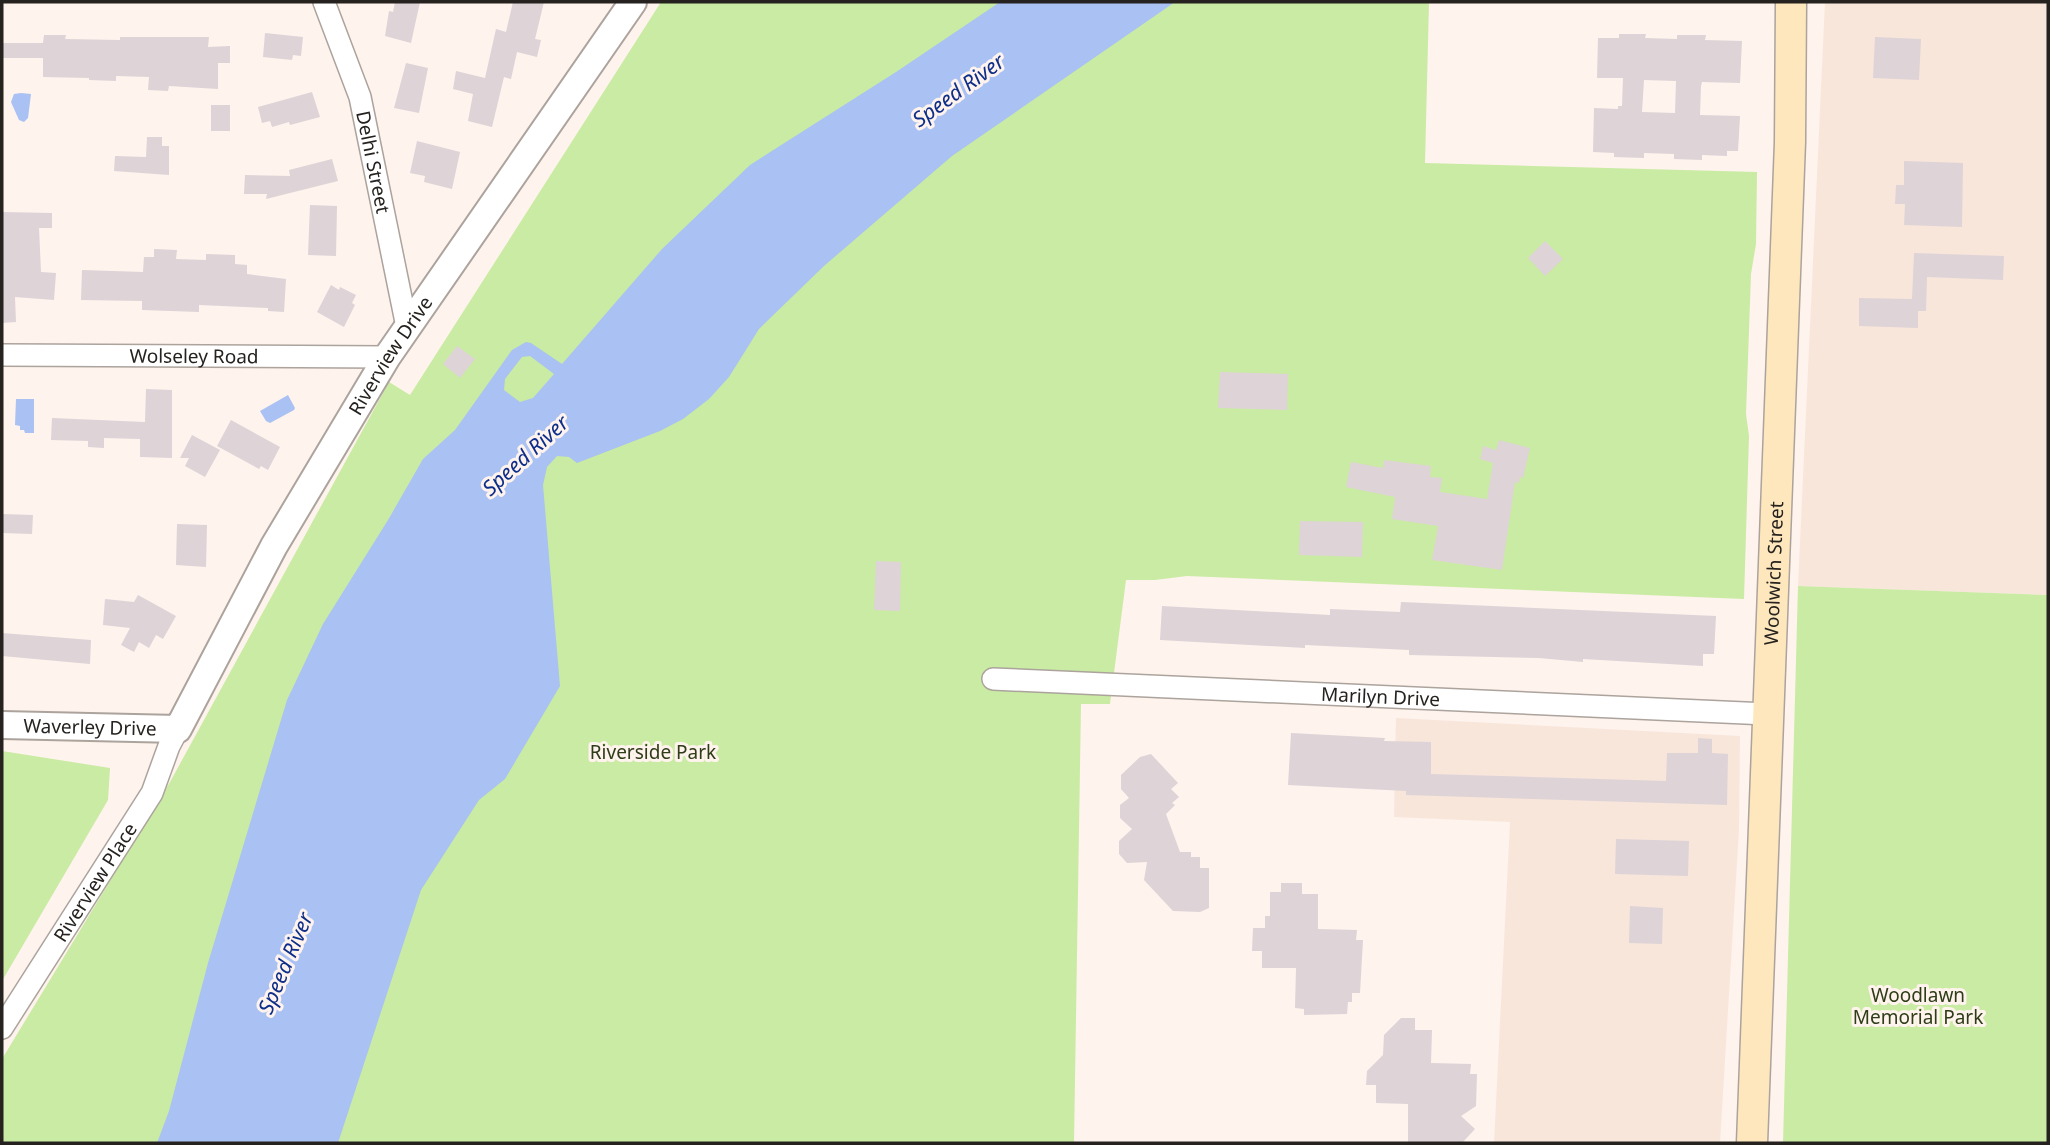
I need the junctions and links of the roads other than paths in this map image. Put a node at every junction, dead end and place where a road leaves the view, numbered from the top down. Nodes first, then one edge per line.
1 (324, 2) edge
2 (632, 2) edge
3 (1791, 2) edge
4 (407, 327) junction
5 (2, 355) edge
6 (387, 357) junction
7 (993, 679) dead end
8 (1768, 714) junction
9 (2, 725) edge
10 (178, 729) junction
11 (2, 1028) edge
12 (1752, 1143) edge

1 - 4 street, Delhi Street
2 - 4 street, Riverview Drive
3 - 8 main road, Woolwich Street
4 - 6 street, Riverview Drive
5 - 6 street, Wolseley Road
6 - 10 street, Riverview Drive
7 - 8 street, Marilyn Drive
8 - 12 main road, Woolwich Street
9 - 10 street, Waverley Drive
10 - 11 street, Riverview Place

